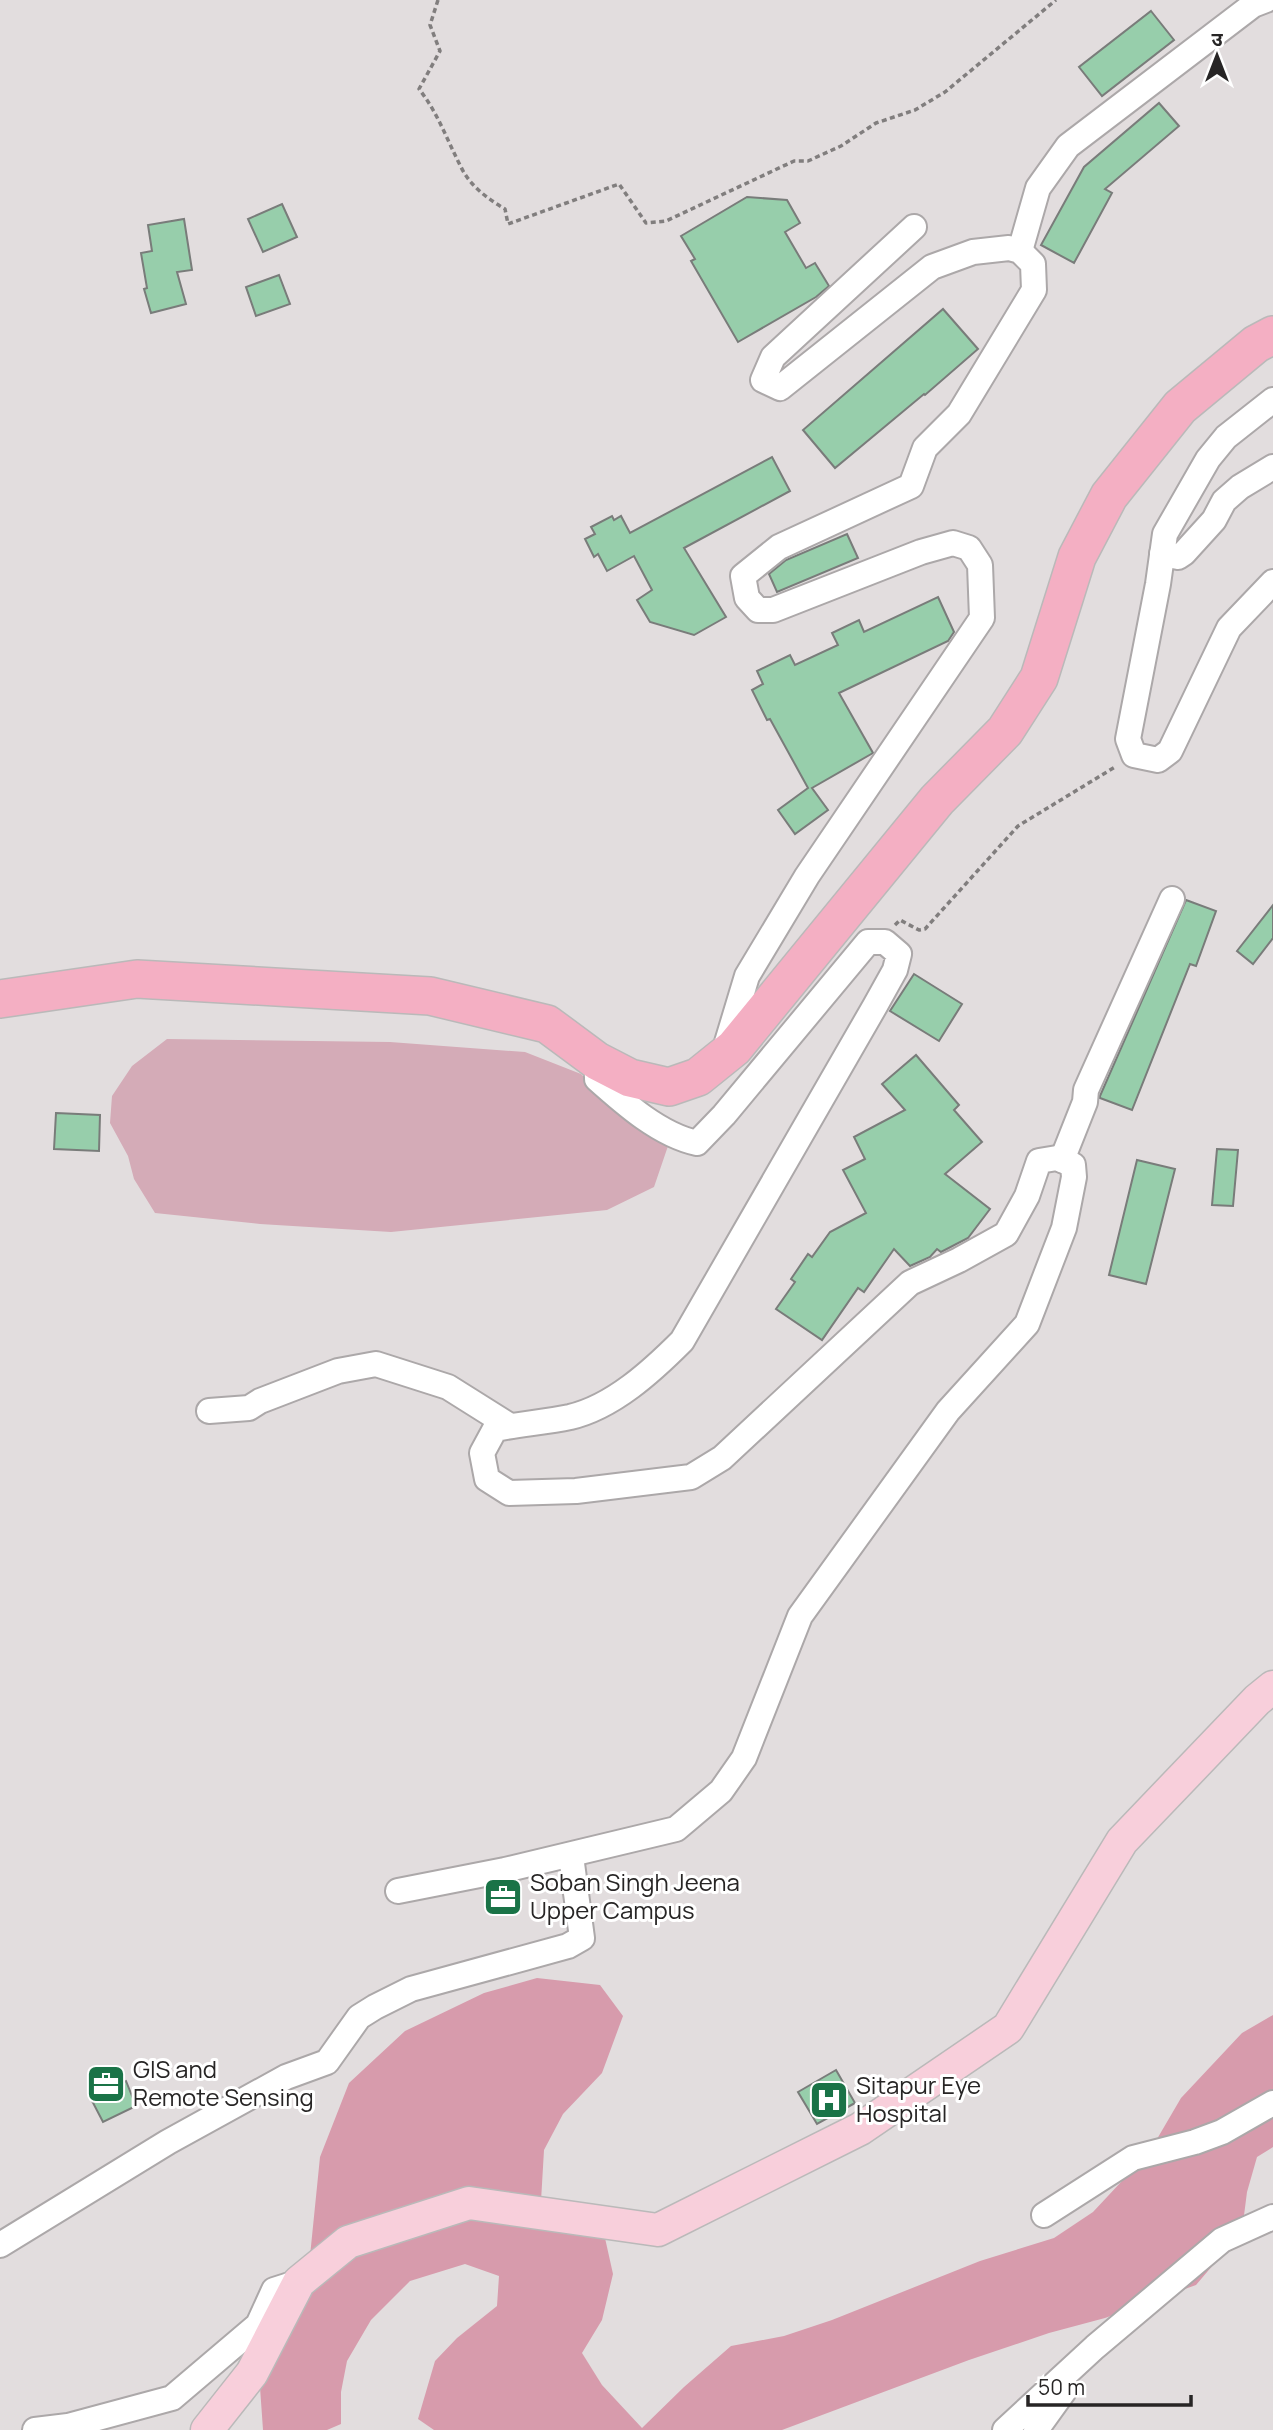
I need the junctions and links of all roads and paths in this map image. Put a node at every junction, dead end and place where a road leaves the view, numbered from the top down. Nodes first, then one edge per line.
1 (438, 0) edge
2 (1056, 0) edge
3 (1266, 0) edge
4 (914, 227) dead end
5 (1020, 251) junction
6 (1273, 335) edge
7 (1273, 400) edge
8 (1273, 467) edge
9 (1162, 554) junction
10 (1273, 582) edge
11 (1135, 755) junction
12 (1172, 899) dead end
13 (885, 942) junction
14 (0, 999) edge
15 (723, 1057) junction
16 (597, 1060) junction
17 (1062, 1160) junction
18 (209, 1411) dead end
19 (510, 1426) junction
20 (1273, 1687) edge
21 (571, 1856) junction
22 (398, 1891) dead end
23 (1273, 2103) edge
24 (1044, 2215) dead end
25 (1273, 2217) edge
26 (0, 2245) edge
27 (299, 2282) junction
28 (1095, 2347) junction
29 (35, 2430) edge
30 (207, 2430) edge
31 (1006, 2430) edge
32 (1036, 2430) edge

1 - 2 path
3 - 5 street
4 - 5 street
5 - 15 street
6 - 15 highway
7 - 9 street
8 - 9 street
9 - 11 street
10 - 11 street
11 - 13 path
12 - 17 street
13 - 16 street
13 - 19 street
14 - 16 highway
15 - 16 highway
17 - 19 street
17 - 21 street
18 - 19 street
20 - 27 main road
21 - 22 street
21 - 26 street
23 - 24 street
25 - 28 street
27 - 29 street
27 - 30 main road
28 - 31 street
28 - 32 street

